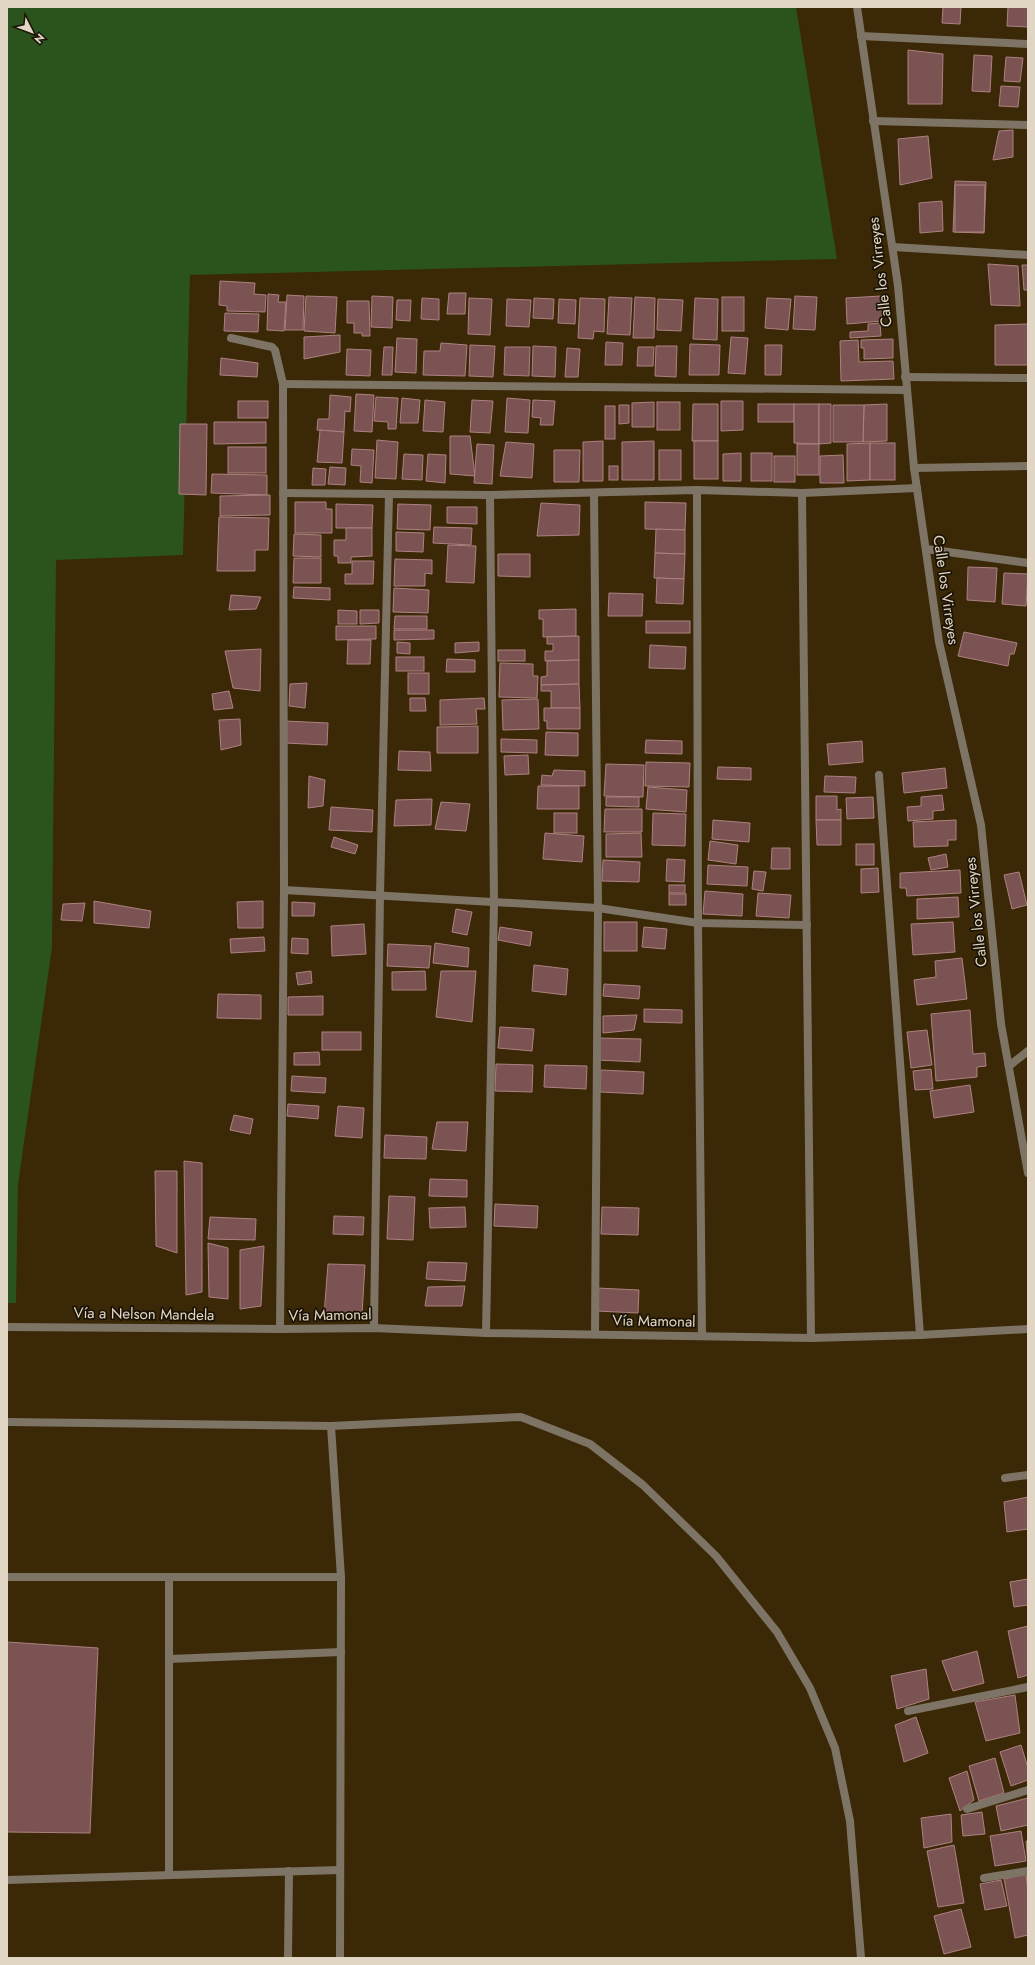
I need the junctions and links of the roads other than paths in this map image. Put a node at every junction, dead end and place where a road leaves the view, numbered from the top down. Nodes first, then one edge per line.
1 (856, 7) edge
2 (860, 36) junction
3 (1028, 44) edge
4 (873, 120) junction
5 (1028, 125) edge
6 (892, 247) junction
7 (1028, 255) edge
8 (231, 338) dead end
9 (905, 376) junction
10 (1028, 378) edge
11 (283, 384) junction
12 (907, 390) junction
13 (1028, 466) edge
14 (914, 468) junction
15 (918, 488) junction
16 (697, 490) junction
17 (802, 492) junction
18 (283, 493) junction
19 (594, 493) junction
20 (390, 494) junction
21 (490, 495) junction
22 (926, 549) junction
23 (1028, 563) edge
24 (879, 776) dead end
25 (284, 890) junction
26 (380, 895) junction
27 (494, 902) junction
28 (598, 908) junction
29 (698, 923) junction
30 (807, 925) junction
31 (1028, 1051) edge
32 (1009, 1066) junction
33 (1028, 1173) edge
34 (7, 1327) edge
35 (374, 1328) junction
36 (1028, 1329) edge
37 (280, 1330) junction
38 (486, 1332) junction
39 (594, 1334) junction
40 (920, 1335) junction
41 (702, 1336) junction
42 (810, 1338) junction
43 (7, 1422) edge
44 (331, 1426) junction
45 (1028, 1475) edge
46 (1005, 1478) dead end
47 (169, 1577) junction
48 (341, 1577) junction
49 (7, 1578) edge
50 (341, 1652) junction
51 (169, 1658) junction
52 (1028, 1687) edge
53 (908, 1711) dead end
54 (1028, 1790) edge
55 (967, 1809) dead end
56 (340, 1870) junction
57 (289, 1871) junction
58 (1028, 1871) edge
59 (169, 1875) junction
60 (984, 1878) dead end
61 (7, 1880) edge
62 (288, 1958) edge
63 (340, 1958) edge
64 (861, 1958) edge

1 - 2 street, Calle los Virreyes
2 - 3 street
2 - 4 street, Calle los Virreyes
4 - 5 street
4 - 6 street, Calle los Virreyes
6 - 7 street
6 - 9 street, Calle los Virreyes
8 - 11 street
9 - 10 street
9 - 12 street, Calle los Virreyes
11 - 12 street
11 - 18 street
12 - 14 street, Calle los Virreyes
13 - 14 street
14 - 15 street, Calle los Virreyes
15 - 17 street
15 - 22 street, Calle los Virreyes
16 - 17 street
16 - 19 street
16 - 29 street
17 - 30 street
18 - 20 street
18 - 25 street
19 - 21 street
19 - 28 street
20 - 21 street
20 - 26 street
21 - 27 street
22 - 23 street
22 - 32 street, Calle los Virreyes
24 - 40 street
25 - 26 street
25 - 37 street
26 - 27 street
26 - 35 street
27 - 28 street
27 - 38 street
28 - 29 street
28 - 39 street
29 - 30 street
29 - 41 street
30 - 42 street
31 - 32 street
32 - 33 street, Calle los Virreyes
34 - 37 street, Vía a Nelson Mandela
35 - 37 street, Vía Mamonal
35 - 38 street, Vía Mamonal
36 - 40 street, Vía Mamonal
38 - 39 street, Vía Mamonal
39 - 41 street, Vía Mamonal
40 - 42 street, Vía Mamonal
41 - 42 street, Vía Mamonal
43 - 44 street
44 - 48 street
44 - 64 street
45 - 46 street
47 - 48 street
47 - 49 street
47 - 51 street
48 - 50 street
50 - 51 street
50 - 56 street
51 - 59 street
52 - 53 street
54 - 55 street
56 - 57 street
56 - 63 street
57 - 59 street
57 - 62 street
58 - 60 street
59 - 61 street

